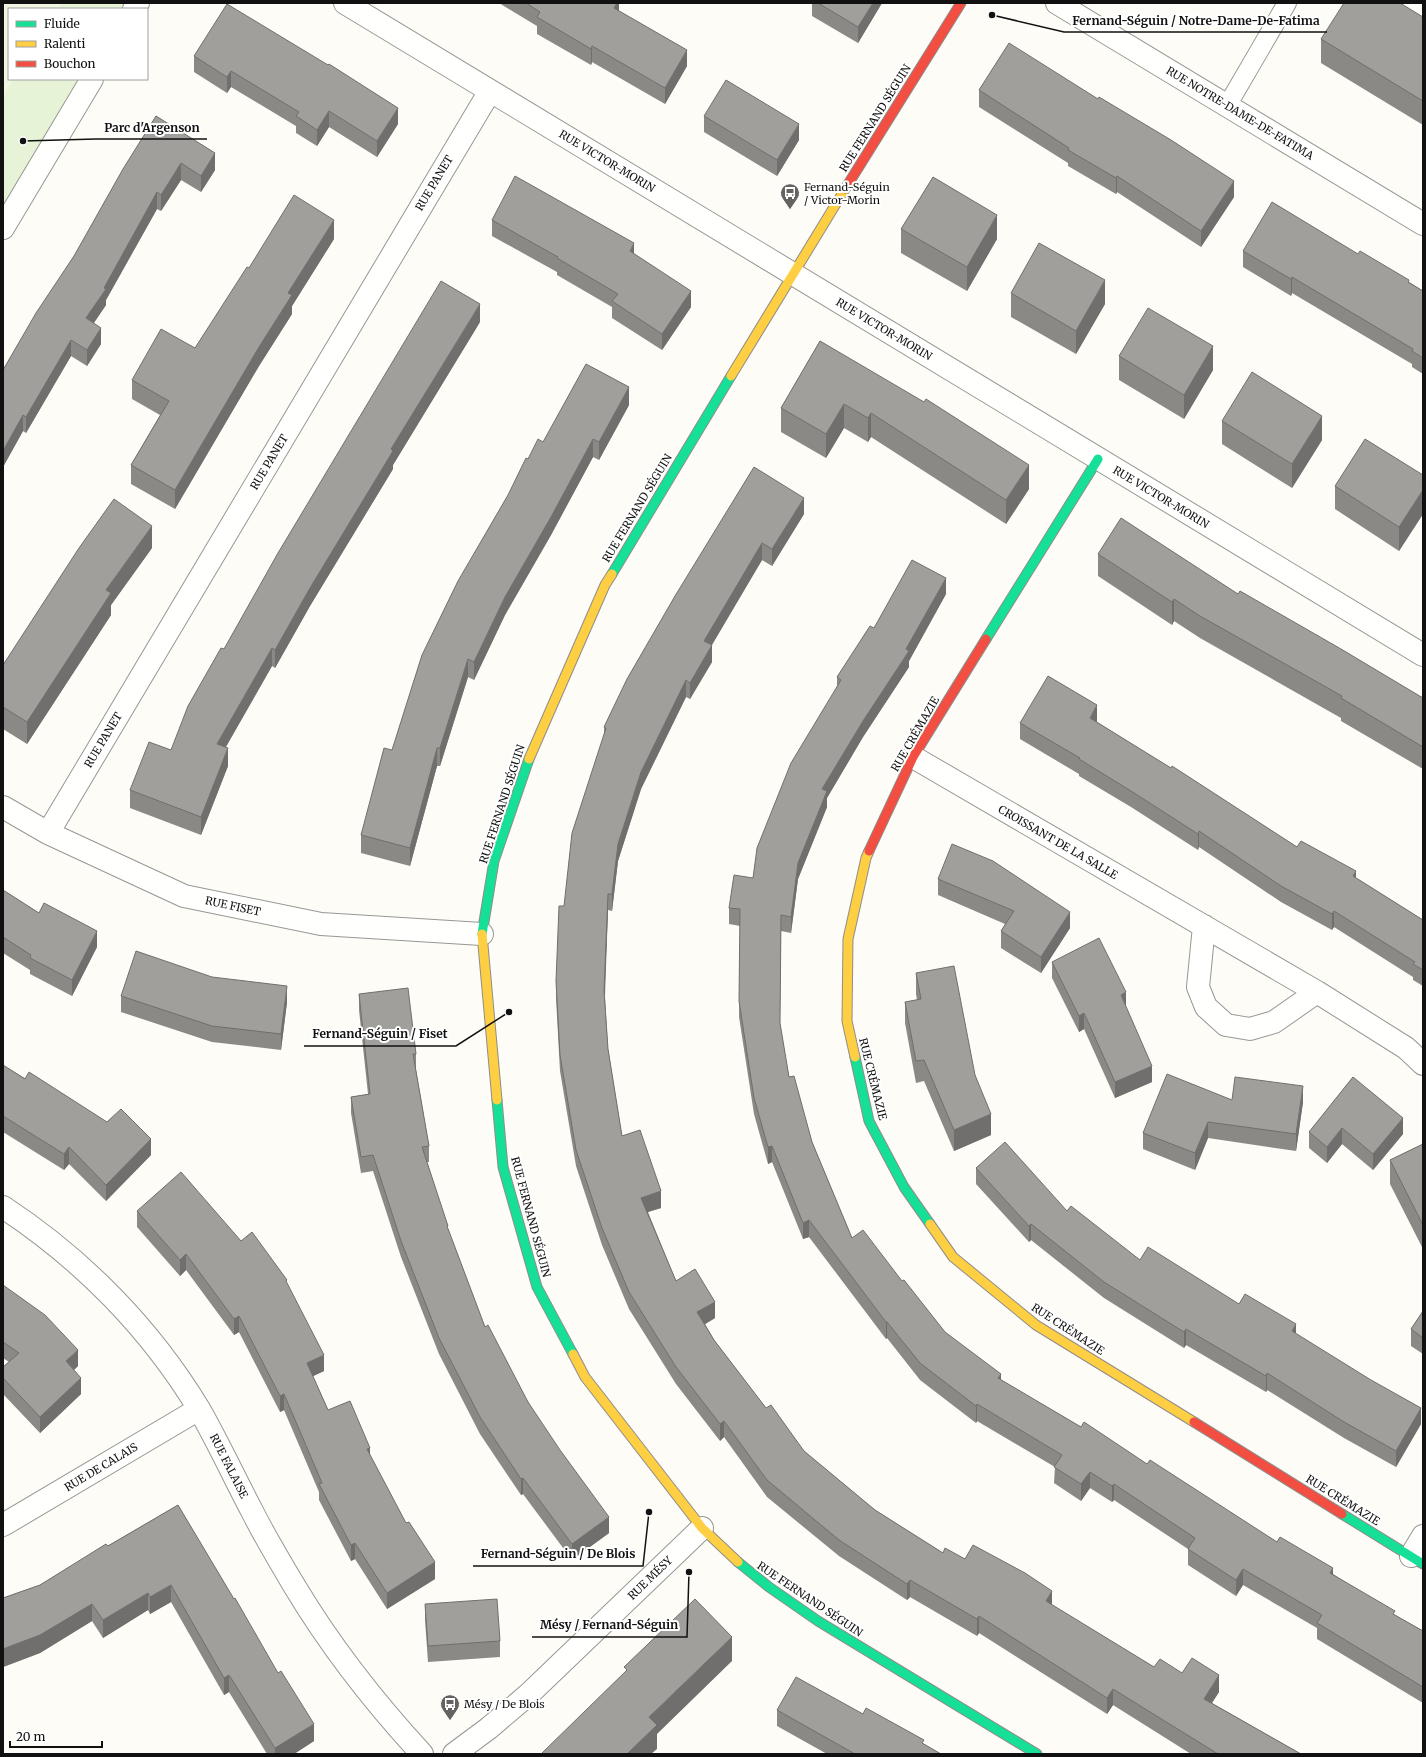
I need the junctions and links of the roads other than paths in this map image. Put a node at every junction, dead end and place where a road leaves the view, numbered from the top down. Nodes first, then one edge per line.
1 (345, 3) edge
2 (961, 3) edge
3 (1057, 3) edge
4 (1287, 3) edge
5 (91, 80) edge
6 (490, 91) junction
7 (1227, 106) junction
8 (1423, 224) edge
9 (3, 228) edge
10 (792, 274) junction
11 (1098, 459) junction
12 (1423, 656) edge
13 (912, 757) junction
14 (3, 807) edge
15 (48, 833) junction
16 (1204, 926) junction
17 (482, 934) junction
18 (1317, 992) junction
19 (1423, 1064) edge
20 (3, 1207) edge
21 (199, 1409) junction
22 (3, 1525) edge
23 (702, 1528) junction
24 (1423, 1536) edge
25 (1417, 1560) edge
26 (422, 1754) edge
27 (454, 1754) edge
28 (1037, 1754) edge

1 - 6 street, RUE VICTOR-MORIN
2 - 10 street, RUE FERNAND SÉGUIN
3 - 7 street, RUE NOTRE-DAME-DE-FATIMA
4 - 7 lane
5 - 9 street
6 - 10 street, RUE VICTOR-MORIN
6 - 15 street, RUE PANET
7 - 8 street, RUE NOTRE-DAME-DE-FATIMA
10 - 11 street, RUE VICTOR-MORIN
10 - 17 street, RUE FERNAND SÉGUIN
11 - 12 street, RUE VICTOR-MORIN
11 - 13 street, RUE CRÉMAZIE
13 - 16 street, CROISSANT DE LA SALLE
13 - 25 street, RUE CRÉMAZIE
14 - 15 street, RUE FISET
15 - 17 street, RUE FISET
16 - 18 street, CROISSANT DE LA SALLE
16 - 18 street
17 - 23 street, RUE FERNAND SÉGUIN
18 - 19 street, CROISSANT DE LA SALLE
20 - 21 street, RUE FALAISE
21 - 22 street, RUE DE CALAIS
21 - 26 street, RUE FALAISE
23 - 27 street, RUE MÉSY
23 - 28 street, RUE FERNAND SÉGUIN
24 - 25 street

